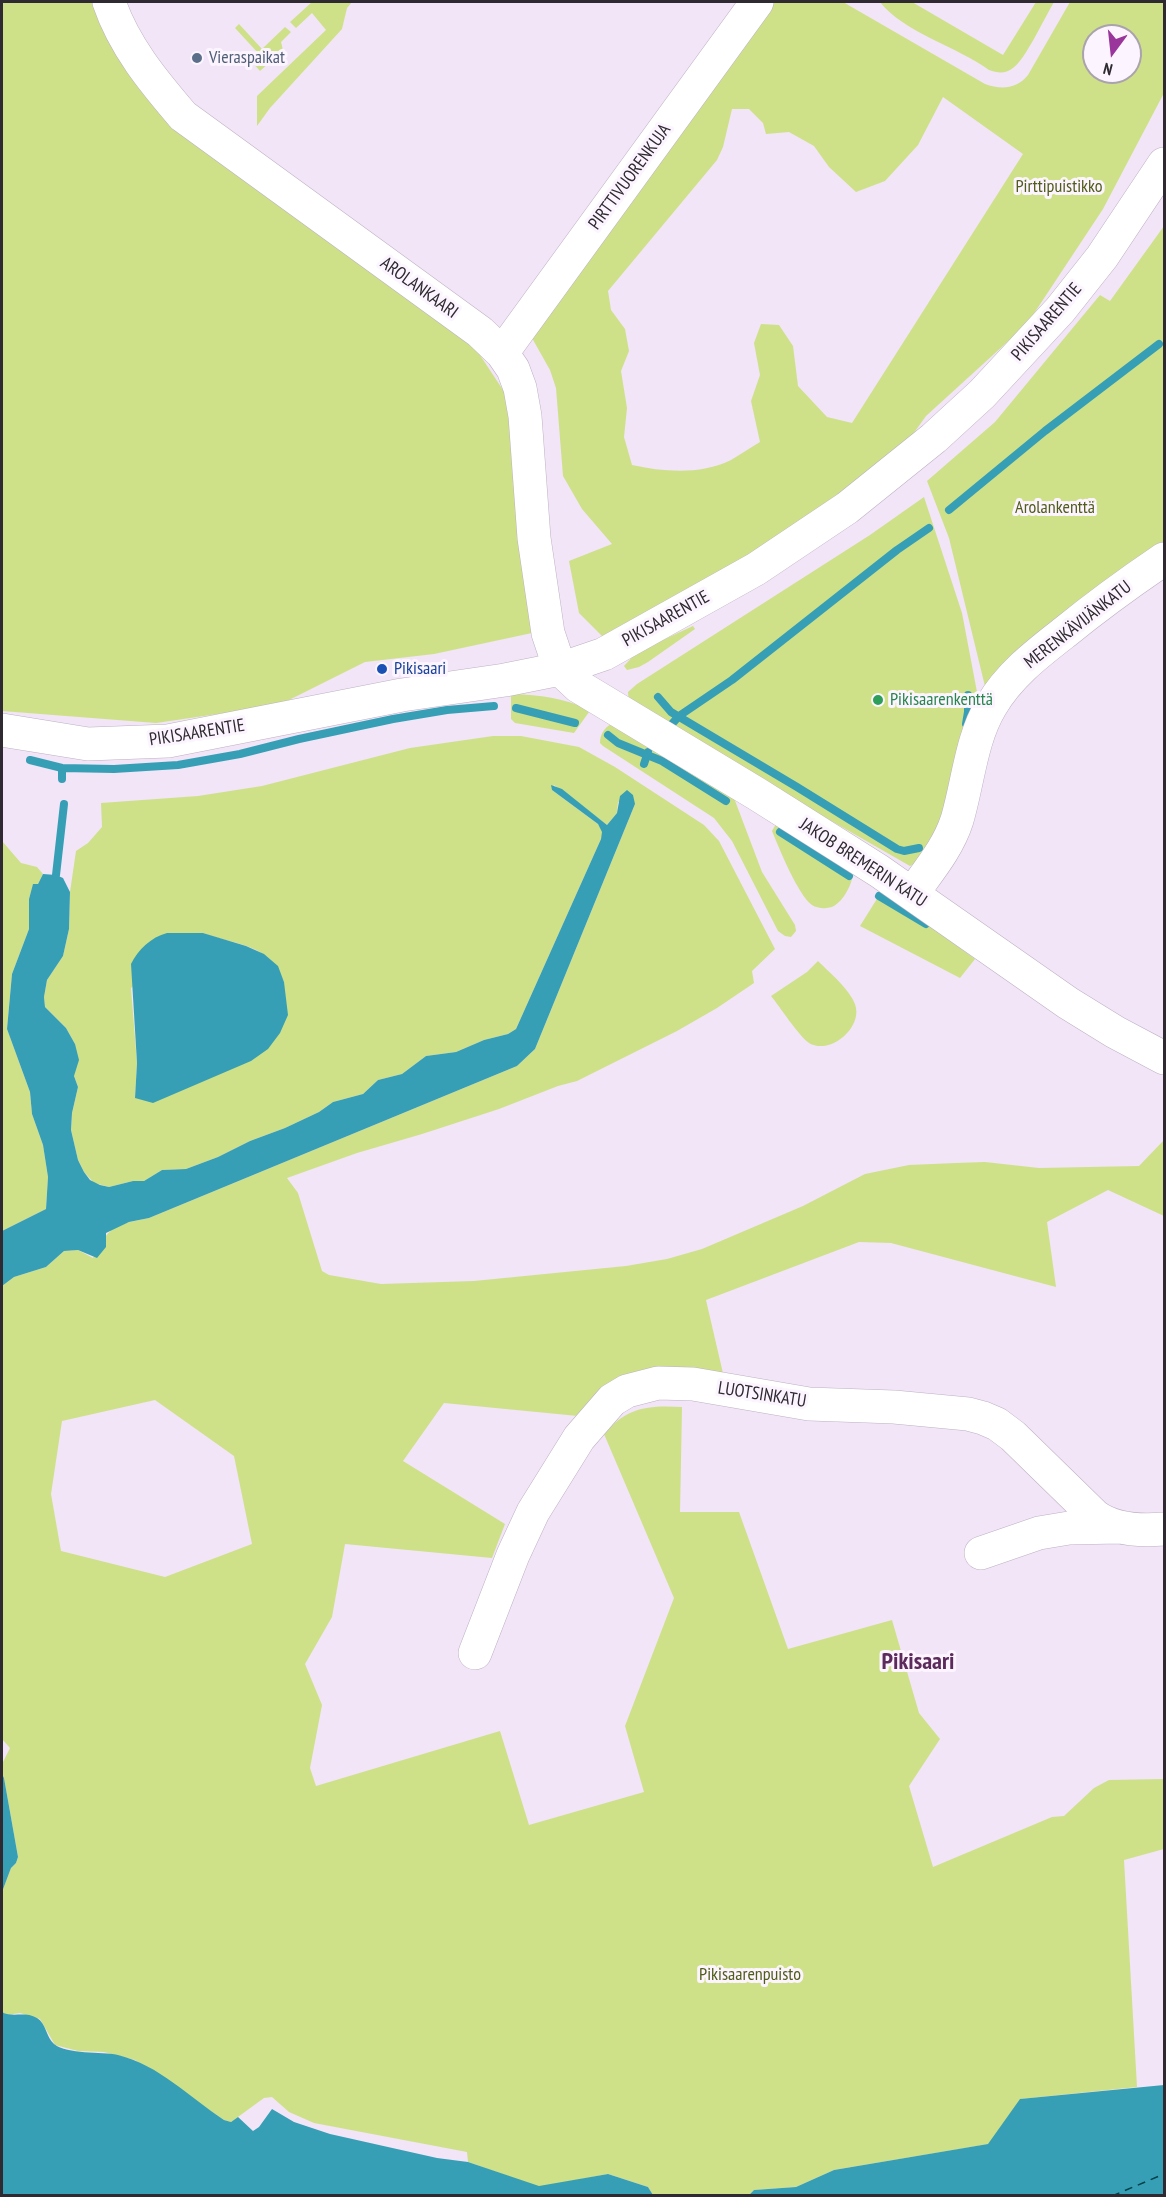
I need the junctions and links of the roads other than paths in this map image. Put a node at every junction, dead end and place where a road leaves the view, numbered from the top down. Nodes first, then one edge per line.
1 (109, 2) edge
2 (757, 2) edge
3 (1164, 164) edge
4 (502, 353) junction
5 (1164, 559) edge
6 (560, 669) junction
7 (2, 730) edge
8 (912, 894) junction
9 (1164, 1058) edge
10 (1120, 1527) junction
11 (1164, 1529) edge
12 (981, 1552) dead end
13 (475, 1653) dead end

1 - 4 street, AROLANKAARI
2 - 4 street, PIRTTIVUORENKUJA
3 - 6 street, PIKISAARENTIE
4 - 6 street, AROLANKAARI
5 - 8 street, MERENKÄVIJÄNKATU
6 - 7 street, PIKISAARENTIE
6 - 8 street, JAKOB BREMERIN KATU
8 - 9 street, JAKOB BREMERIN KATU
10 - 11 street, LUOTSINKATU
10 - 12 street
10 - 13 street, LUOTSINKATU

